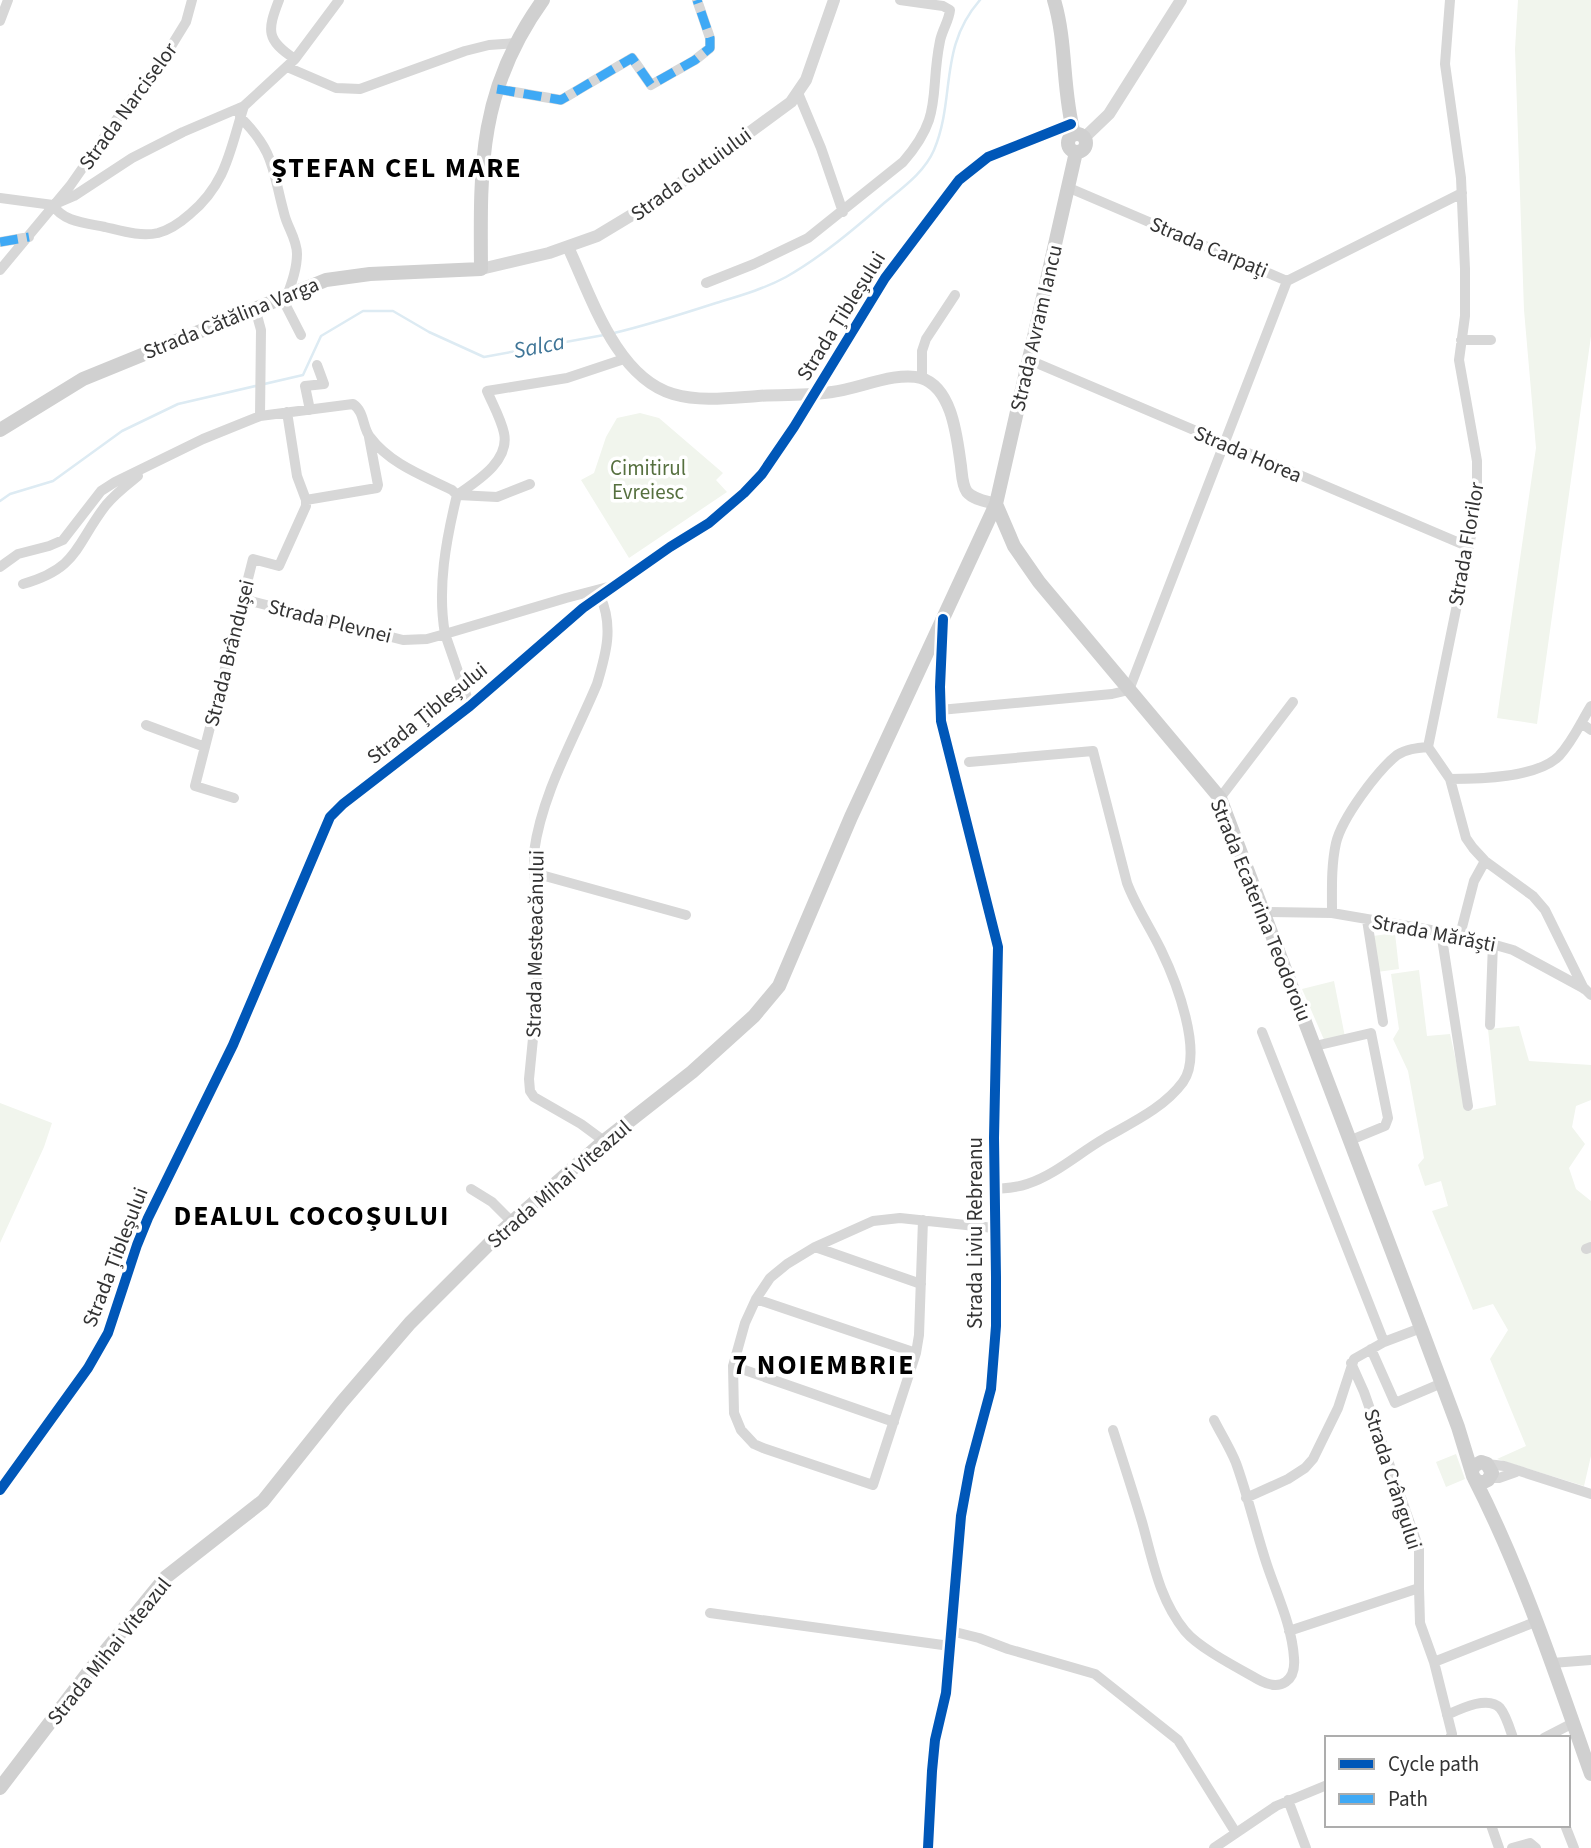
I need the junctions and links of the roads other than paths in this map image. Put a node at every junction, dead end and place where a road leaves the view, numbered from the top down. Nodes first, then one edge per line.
1 (8, 0) edge
2 (192, 0) edge
3 (279, 0) edge
4 (339, 0) edge
5 (543, 0) edge
6 (697, 0) edge
7 (834, 0) edge
8 (900, 0) edge
9 (1054, 0) edge
10 (1181, 0) edge
11 (1450, 0) edge
12 (0, 21) edge
13 (516, 43) junction
14 (291, 63) junction
15 (497, 89) junction
16 (798, 93) junction
17 (244, 106) junction
18 (240, 117) junction
19 (1077, 132) junction
20 (1067, 187) junction
21 (1462, 193) junction
22 (0, 198) edge
23 (53, 205) junction
24 (843, 212) junction
25 (29, 237) junction
26 (0, 242) edge
27 (568, 247) junction
28 (481, 269) junction
29 (0, 270) edge
30 (1287, 281) junction
31 (706, 283) dead end
32 (955, 295) dead end
33 (285, 297) junction
34 (255, 308) junction
35 (301, 335) dead end
36 (1461, 340) junction
37 (1491, 340) dead end
38 (624, 359) junction
39 (1027, 359) junction
40 (317, 365) dead end
41 (922, 379) junction
42 (815, 394) junction
43 (310, 410) junction
44 (287, 412) junction
45 (260, 416) junction
46 (0, 430) edge
47 (369, 436) junction
48 (1225, 444) junction
49 (150, 467) junction
50 (530, 484) dead end
51 (457, 495) junction
52 (306, 500) junction
53 (996, 504) junction
54 (1469, 547) junction
55 (0, 566) edge
56 (23, 584) dead end
57 (612, 586) junction
58 (600, 596) junction
59 (243, 599) junction
60 (943, 620) junction
61 (445, 634) junction
62 (1129, 690) junction
63 (1293, 702) dead end
64 (470, 706) junction
65 (1591, 706) edge
66 (940, 710) junction
67 (1581, 723) junction
68 (146, 725) dead end
69 (1591, 730) edge
70 (205, 747) junction
71 (1428, 747) junction
72 (969, 762) dead end
73 (1450, 779) junction
74 (234, 798) dead end
75 (1220, 798) junction
76 (1485, 861) junction
77 (534, 873) junction
78 (1265, 912) junction
79 (1332, 913) junction
80 (686, 915) dead end
81 (1367, 920) junction
82 (1441, 932) junction
83 (1460, 935) junction
84 (1493, 943) junction
85 (1588, 992) edge
86 (1382, 1022) dead end
87 (1490, 1025) dead end
88 (1262, 1032) dead end
89 (1315, 1046) junction
90 (1468, 1106) dead end
91 (1351, 1140) junction
92 (604, 1141) junction
93 (471, 1189) dead end
94 (995, 1189) junction
95 (923, 1220) junction
96 (512, 1222) junction
97 (994, 1228) junction
98 (815, 1247) junction
99 (921, 1284) junction
100 (756, 1299) junction
101 (1421, 1328) junction
102 (1384, 1342) junction
103 (1371, 1349) junction
104 (916, 1353) junction
105 (1351, 1363) junction
106 (733, 1366) junction
107 (1442, 1383) junction
108 (1214, 1420) dead end
109 (894, 1422) junction
110 (1113, 1430) dead end
111 (1482, 1472) junction
112 (0, 1490) edge
113 (1591, 1494) edge
114 (1246, 1498) junction
115 (1419, 1588) junction
116 (710, 1613) dead end
117 (1535, 1622) junction
118 (951, 1631) junction
119 (1289, 1631) junction
120 (950, 1646) junction
121 (1591, 1660) edge
122 (1434, 1662) junction
123 (1552, 1663) junction
124 (1447, 1715) junction
125 (1573, 1723) junction
126 (1451, 1736) edge
127 (1512, 1736) edge
128 (1548, 1736) edge
129 (1591, 1774) edge
130 (1325, 1786) edge
131 (0, 1788) edge
132 (1288, 1800) junction
133 (1492, 1827) edge
134 (1566, 1827) edge
135 (1236, 1833) junction
136 (928, 1848) edge
137 (1214, 1848) edge
138 (1306, 1848) edge
139 (1499, 1848) edge
140 (1513, 1848) edge
141 (1536, 1848) edge
142 (1574, 1848) edge

1 - 12 street
2 - 23 street, Strada Narciselor
3 - 14 street
4 - 14 street
5 - 13 main road
6 - 15 street
7 - 16 street, Strada Gutuiului
8 - 24 street
9 - 19 main road
10 - 19 street
11 - 21 street, Strada Florilor
13 - 14 street
13 - 15 main road
14 - 17 street
15 - 28 main road
16 - 24 street
16 - 27 street, Strada Gutuiului
17 - 18 street
17 - 23 street
18 - 23 street
18 - 33 street
19 - 20 main road, Strada Avram Iancu
19 - 42 street, Strada Țibleșului
20 - 30 street, Strada Carpați
20 - 39 main road, Strada Avram Iancu
21 - 30 street, Strada Carpați
21 - 36 street, Strada Florilor
22 - 23 street
23 - 25 street, Strada Narciselor
24 - 31 street
25 - 26 street
25 - 29 street, Strada Narciselor
27 - 28 street, Strada Gutuiului
27 - 38 street
28 - 33 main road, Strada Cătălina Varga
30 - 48 street
32 - 41 street
33 - 34 main road, Strada Cătălina Varga
33 - 35 street
34 - 45 street
34 - 46 main road, Strada Cătălina Varga
36 - 37 street
36 - 54 street, Strada Florilor
38 - 42 street
38 - 51 street
39 - 48 street, Strada Horea
39 - 53 main road, Strada Avram Iancu
40 - 43 street
41 - 42 street
41 - 53 street
42 - 57 street, Strada Țibleșului
43 - 44 street
43 - 47 street
44 - 45 street
44 - 52 street
45 - 49 street
47 - 51 street
47 - 52 street
48 - 54 street, Strada Horea
48 - 62 street
49 - 55 street
49 - 56 street
50 - 51 street
51 - 61 street
52 - 59 street, Strada Brândușei
53 - 60 main road, Strada Mihai Viteazul
53 - 62 main road, Strada Ecaterina Teodoroiu
54 - 71 street, Strada Florilor
57 - 58 street, Strada Țibleșului
57 - 61 street, Strada Țibleșului
58 - 64 street, Strada Țibleșului
58 - 77 street, Strada Mesteacănului
59 - 61 street, Strada Plevnei
59 - 70 street, Strada Brândușei
60 - 66 street, Strada Liviu Rebreanu
60 - 92 main road, Strada Mihai Viteazul
61 - 64 street, Strada Țibleșului
62 - 66 street
62 - 75 main road, Strada Ecaterina Teodoroiu
63 - 75 street
64 - 112 street, Strada Țibleșului
65 - 67 street
66 - 94 street, Strada Liviu Rebreanu
67 - 69 street
67 - 73 street
68 - 70 street, Strada Brândușei
70 - 74 street, Strada Brândușei
71 - 73 street
71 - 79 street
72 - 94 street
73 - 76 street
75 - 78 main road, Strada Ecaterina Teodoroiu
76 - 83 street
76 - 85 street
77 - 80 street
77 - 92 street, Strada Mesteacănului
78 - 79 street, Strada Mărăști
78 - 89 main road, Strada Ecaterina Teodoroiu
79 - 81 street, Strada Mărăști
81 - 82 street, Strada Mărăști
81 - 86 street
82 - 83 street, Strada Mărăști
82 - 90 street
83 - 84 street, Strada Mărăști
84 - 85 street, Strada Mărăști
84 - 87 street
88 - 102 street
89 - 91 main road, Strada Ecaterina Teodoroiu
89 - 91 street
91 - 101 main road, Strada Ecaterina Teodoroiu
92 - 96 main road, Strada Mihai Viteazul
93 - 96 street
94 - 97 street, Strada Liviu Rebreanu
95 - 97 street
95 - 98 street
95 - 99 street
96 - 131 main road, Strada Mihai Viteazul
97 - 118 street, Strada Liviu Rebreanu
98 - 99 street
98 - 100 street
99 - 104 street
100 - 104 street
100 - 106 street
101 - 102 street
101 - 107 main road, Strada Ecaterina Teodoroiu
102 - 103 street
103 - 105 street
103 - 107 street
104 - 109 street
105 - 114 street
105 - 115 street, Strada Crângului
106 - 109 street
106 - 109 street
107 - 111 main road, Strada Ecaterina Teodoroiu
108 - 114 street
110 - 119 street
111 - 113 street
111 - 117 main road
114 - 119 street
115 - 119 street
115 - 122 street, Strada Crângului
116 - 120 street
117 - 122 street
117 - 123 main road
118 - 120 street, Strada Liviu Rebreanu
118 - 135 street
120 - 136 street, Strada Liviu Rebreanu
121 - 123 street
122 - 124 street, Strada Crângului
123 - 125 main road
124 - 126 street, Strada Crângului
124 - 127 street
125 - 128 street
125 - 129 main road
130 - 132 street
132 - 135 street
132 - 138 street
133 - 139 street
134 - 142 street
135 - 137 street
140 - 141 street

